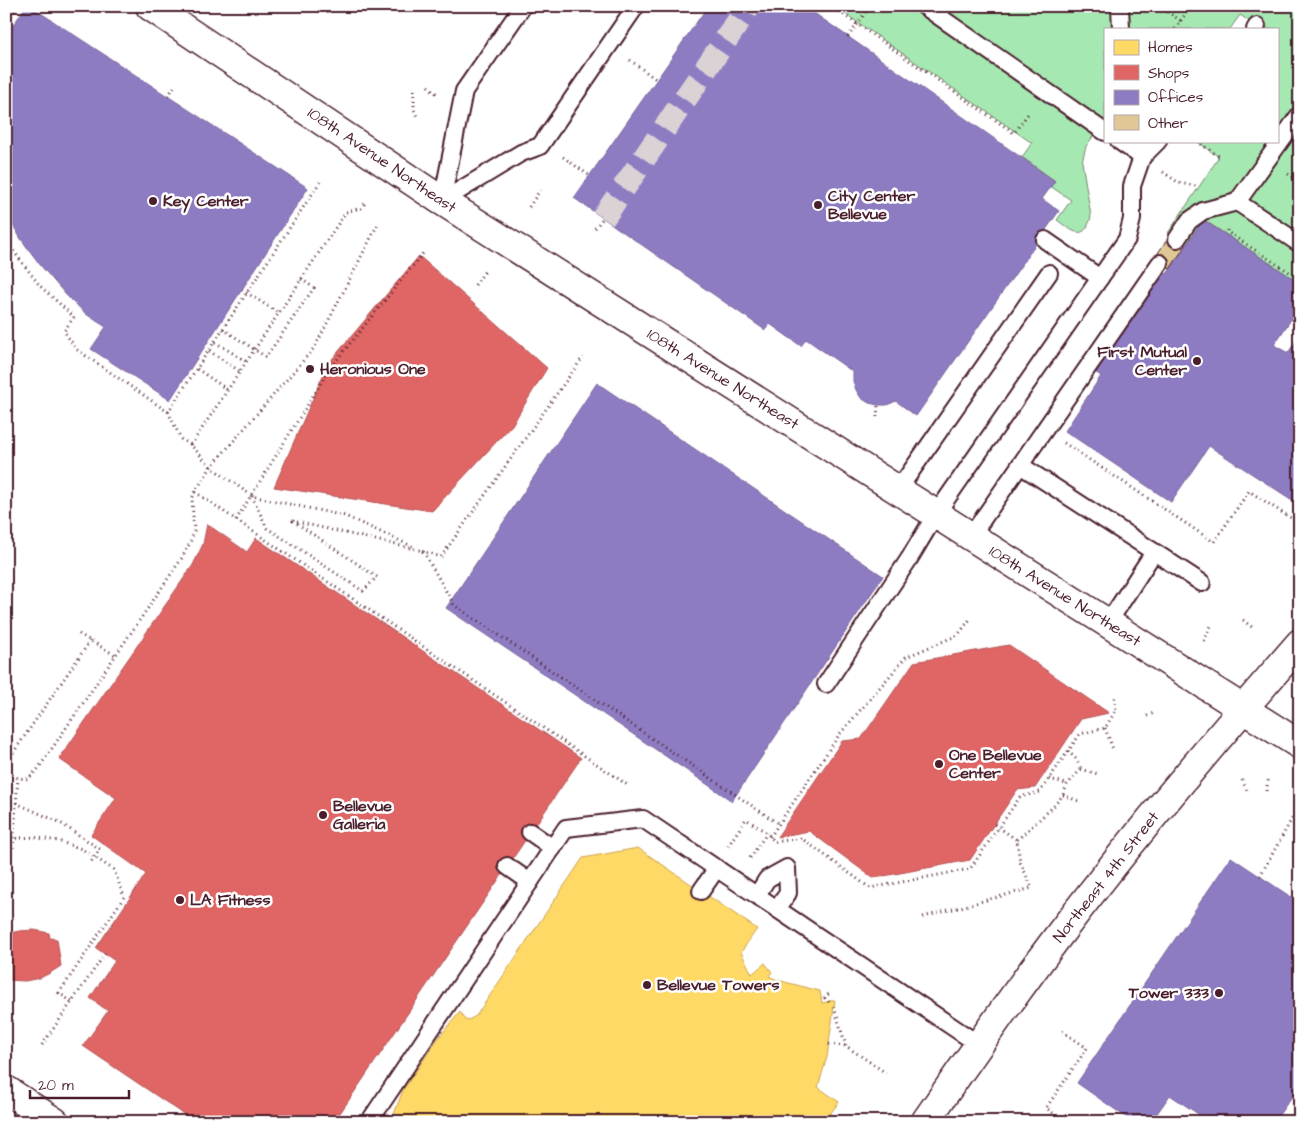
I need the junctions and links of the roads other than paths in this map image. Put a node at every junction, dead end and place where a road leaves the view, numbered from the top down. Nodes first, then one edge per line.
1 (150, 6) edge
2 (523, 6) edge
3 (636, 6) edge
4 (924, 6) edge
5 (1120, 6) edge
6 (1121, 28) edge
7 (1300, 114) edge
8 (1104, 131) edge
9 (1120, 142) edge
10 (1138, 142) edge
11 (1157, 142) edge
12 (1142, 157) junction
13 (442, 201) junction
14 (1237, 202) junction
15 (1176, 239) dead end
16 (1045, 240) dead end
17 (1300, 244) edge
18 (1160, 263) dead end
19 (1049, 273) dead end
20 (1100, 278) junction
21 (1020, 465) junction
22 (898, 490) junction
23 (936, 514) junction
24 (971, 536) junction
25 (1154, 552) junction
26 (1202, 583) dead end
27 (1108, 623) junction
28 (1300, 643) edge
29 (826, 684) dead end
30 (1243, 708) junction
31 (1300, 745) edge
32 (530, 832) dead end
33 (553, 848) junction
34 (507, 866) dead end
35 (717, 868) junction
36 (530, 882) junction
37 (702, 891) dead end
38 (757, 895) junction
39 (778, 909) junction
40 (978, 1044) junction
41 (6, 1090) edge
42 (55, 1122) edge
43 (369, 1122) edge
44 (926, 1122) edge

1 - 13 main road, 108th Avenue Northeast
2 - 13 lane
3 - 13 lane
4 - 8 lane
5 - 6 lane
7 - 14 lane
9 - 12 lane
10 - 12 lane
11 - 12 lane
12 - 20 lane
13 - 22 main road, 108th Avenue Northeast
14 - 15 lane
14 - 17 lane
16 - 20 lane
18 - 21 lane
19 - 22 lane
20 - 23 lane
21 - 24 lane
21 - 25 lane
22 - 23 main road, 108th Avenue Northeast
23 - 24 main road, 108th Avenue Northeast
23 - 29 lane
24 - 27 main road, 108th Avenue Northeast
25 - 26 lane
25 - 27 lane
27 - 30 main road, 108th Avenue Northeast
28 - 30 main road, Northeast 4th Street
30 - 31 main road, 108th Avenue Northeast
30 - 40 main road, Northeast 4th Street
32 - 33 lane
33 - 35 lane
33 - 36 lane
34 - 36 lane
35 - 37 lane
35 - 38 lane
36 - 43 lane
38 - 39 lane
38 - 39 lane
39 - 40 lane
40 - 44 main road, Northeast 4th Street
41 - 42 main road

